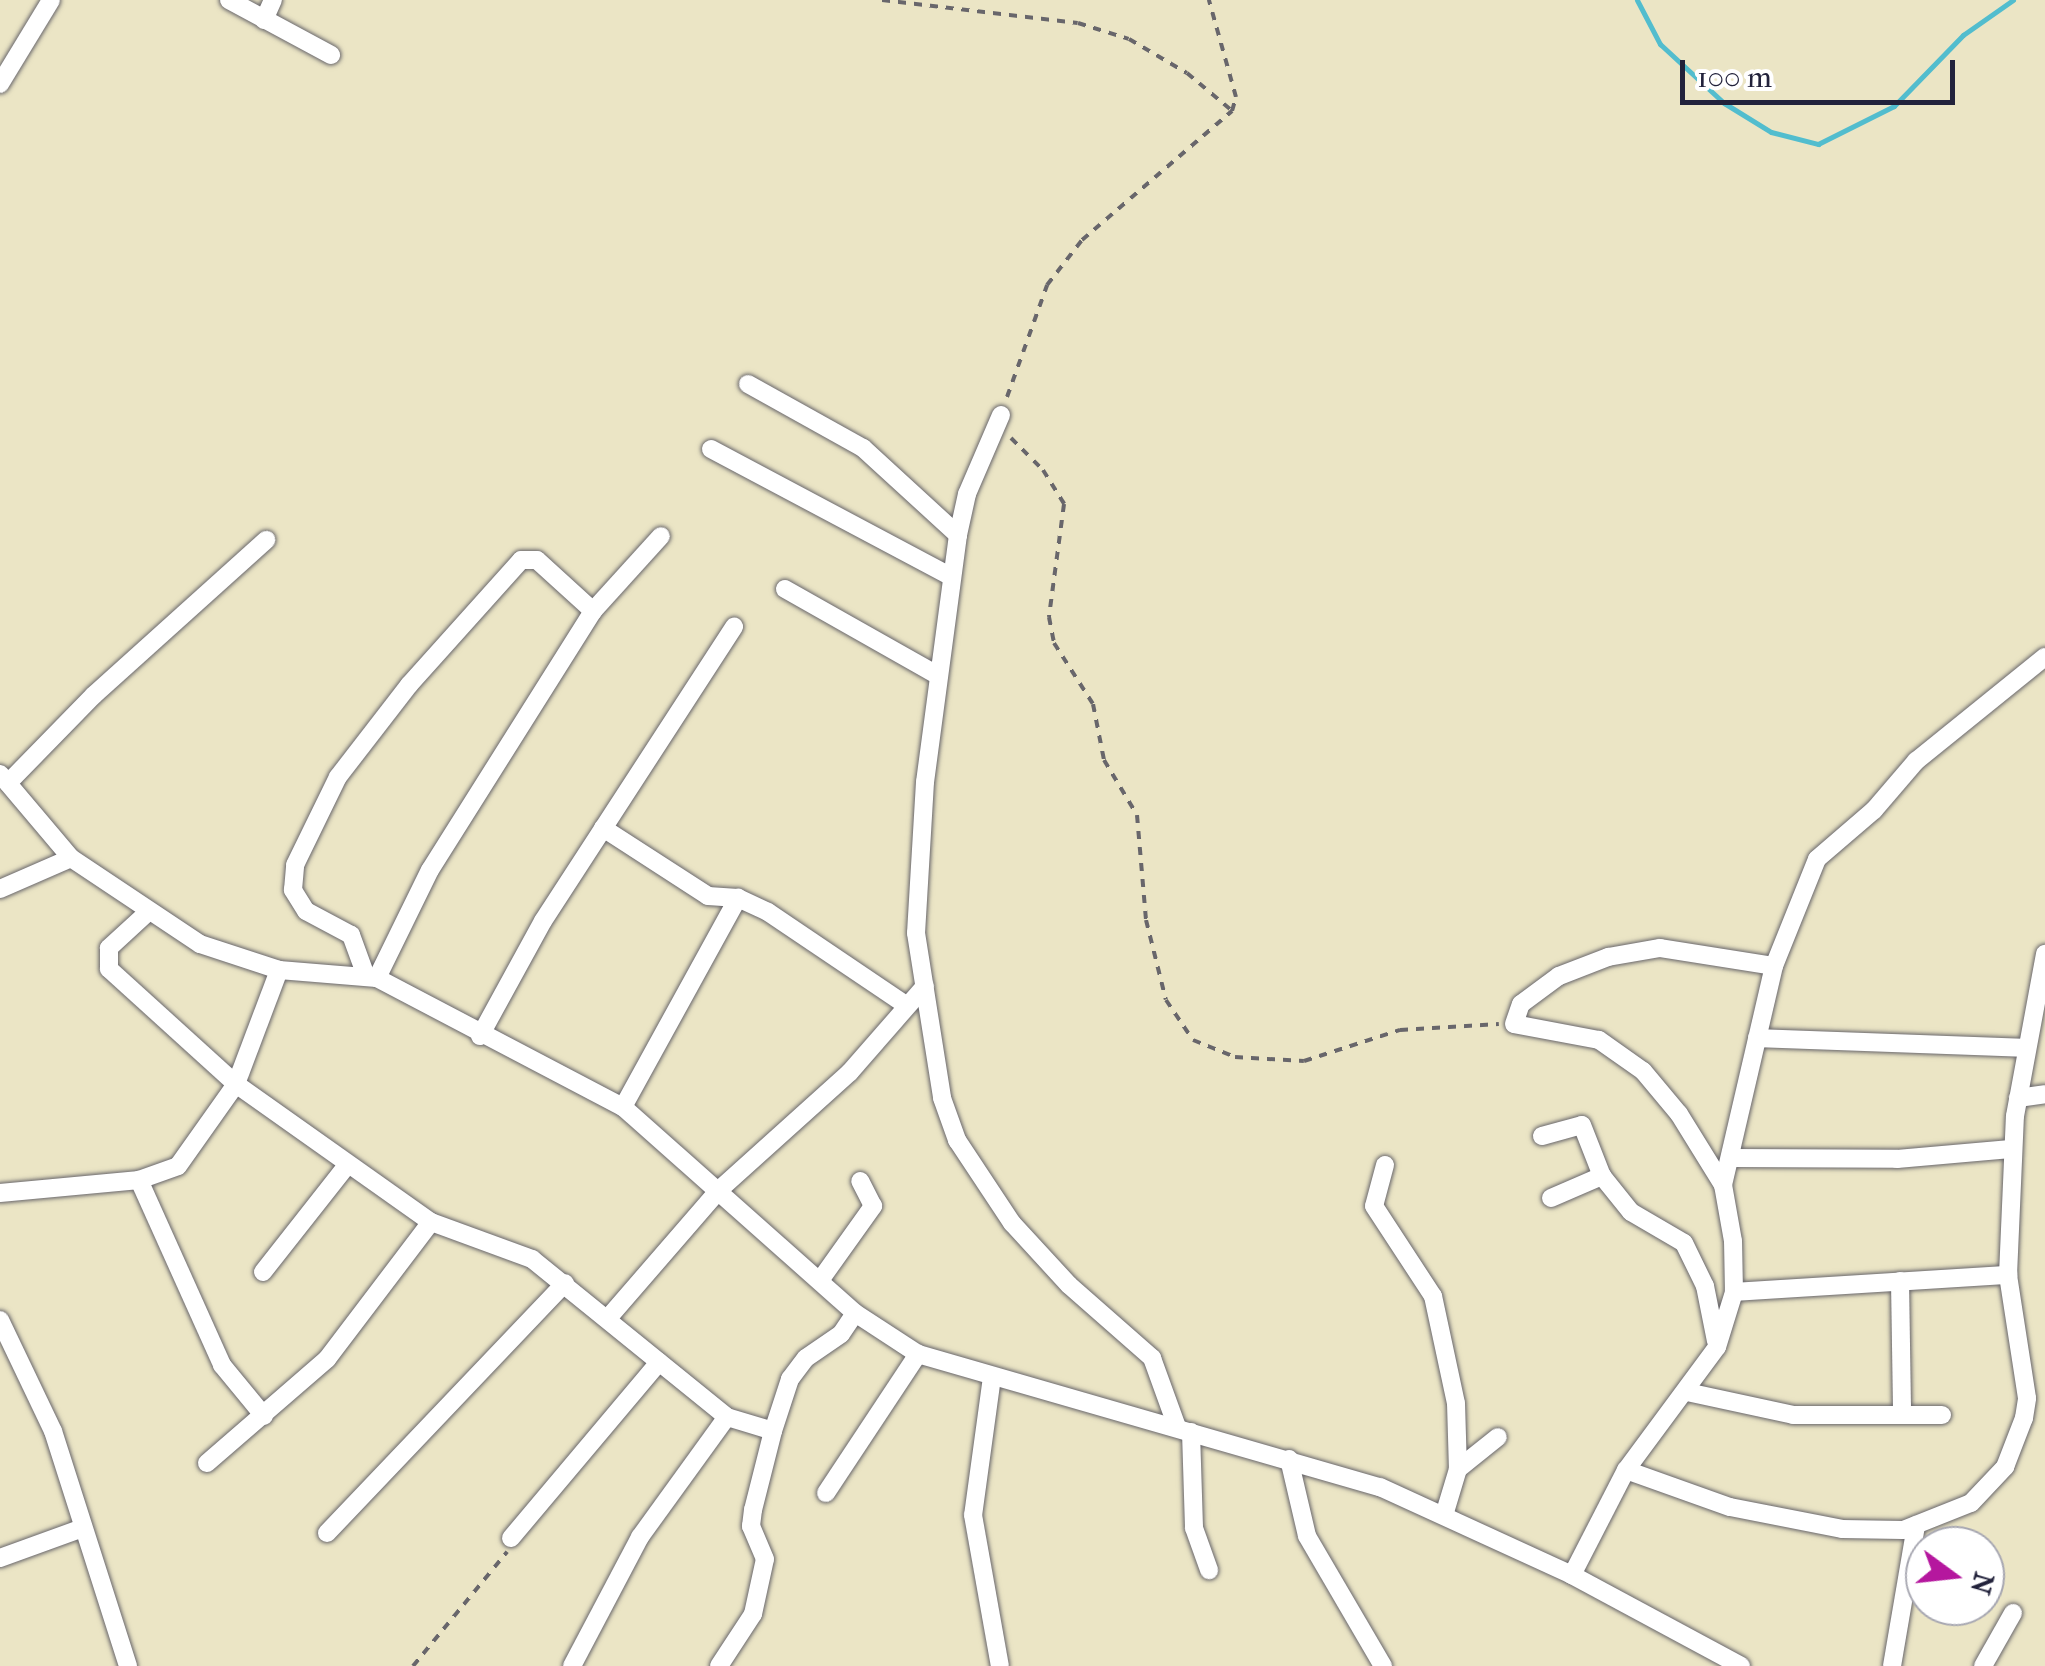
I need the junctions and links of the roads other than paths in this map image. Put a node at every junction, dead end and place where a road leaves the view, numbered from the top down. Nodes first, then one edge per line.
1 (51, 0) edge
2 (229, 0) edge
3 (273, 0) edge
4 (264, 20) junction
5 (331, 55) dead end
6 (0, 84) edge
7 (748, 384) dead end
8 (1001, 415) road end
9 (711, 450) dead end
10 (958, 535) junction
11 (661, 536) dead end
12 (266, 540) dead end
13 (952, 577) junction
14 (785, 589) dead end
15 (593, 610) junction
16 (734, 627) dead end
17 (2045, 657) edge
18 (935, 674) junction
19 (4, 779) edge
20 (604, 828) junction
21 (72, 858) junction
22 (0, 889) edge
23 (738, 898) junction
24 (146, 913) junction
25 (2045, 954) edge
26 (1774, 966) junction
27 (279, 970) junction
28 (372, 977) junction
29 (925, 986) junction
30 (906, 1005) junction
31 (480, 1036) junction
32 (1758, 1038) junction
33 (2028, 1048) junction
34 (236, 1084) junction
35 (2045, 1094) edge
36 (2018, 1098) junction
37 (623, 1107) junction
38 (1542, 1136) dead end
39 (2012, 1149) junction
40 (1731, 1158) junction
41 (348, 1164) junction
42 (1385, 1165) dead end
43 (1602, 1176) junction
44 (139, 1180) junction
45 (860, 1181) dead end
46 (1723, 1186) junction
47 (719, 1190) junction
48 (0, 1193) edge
49 (1550, 1198) dead end
50 (431, 1222) junction
51 (263, 1272) dead end
52 (2008, 1275) junction
53 (821, 1279) junction
54 (1900, 1280) junction
55 (565, 1283) junction
56 (1734, 1292) junction
57 (854, 1313) junction
58 (608, 1318) junction
59 (0, 1320) edge
60 (1717, 1347) junction
61 (918, 1354) junction
62 (659, 1362) junction
63 (992, 1377) junction
64 (1687, 1392) junction
65 (1902, 1415) junction
66 (264, 1416) junction
67 (727, 1416) junction
68 (1942, 1416) dead end
69 (1184, 1429) junction
70 (773, 1431) junction
71 (1498, 1437) dead end
72 (1289, 1459) junction
73 (207, 1463) dead end
74 (1458, 1469) junction
75 (1626, 1470) junction
76 (826, 1493) dead end
77 (1445, 1512) junction
78 (1916, 1525) junction
79 (84, 1528) junction
80 (327, 1533) dead end
81 (511, 1538) road end
82 (0, 1558) edge
83 (1209, 1570) dead end
84 (1572, 1575) junction
85 (2013, 1613) dead end
86 (128, 1666) edge
87 (572, 1666) edge
88 (719, 1666) edge
89 (1000, 1666) edge
90 (1383, 1666) edge
91 (1741, 1666) edge
92 (1892, 1666) edge
93 (1983, 1666) edge

1 - 6 street
2 - 4 street
3 - 4 street
4 - 5 street
7 - 10 street
8 - 10 street
9 - 13 street
10 - 13 street
11 - 15 street
12 - 19 street
13 - 18 street
14 - 18 street
15 - 28 street
15 - 28 street
16 - 20 street
17 - 26 street
18 - 29 street
19 - 21 street
20 - 23 street
20 - 31 street
21 - 22 street
21 - 24 street
23 - 30 street
23 - 37 street
24 - 27 street
24 - 34 street
25 - 33 street
26 - 32 street
26 - 46 street
27 - 28 street
27 - 34 street
28 - 31 street
29 - 30 street
29 - 69 street
30 - 47 street
31 - 37 street
32 - 33 street
32 - 40 street
33 - 36 street
34 - 41 street
34 - 44 street
35 - 36 street
36 - 39 street
37 - 47 street
38 - 43 street
39 - 40 street
39 - 52 street
40 - 46 street
41 - 50 street
41 - 51 street
42 - 74 street
43 - 49 street
43 - 60 street
44 - 48 street
44 - 66 street
45 - 53 street
46 - 56 street
47 - 53 street
47 - 58 street
50 - 55 street
50 - 66 street
52 - 54 street
52 - 78 street
53 - 57 street
54 - 56 street
54 - 65 street
55 - 58 street
55 - 80 street
56 - 60 street
57 - 61 street
57 - 70 street
58 - 62 street
59 - 79 street
60 - 64 street
61 - 63 street
61 - 76 street
62 - 67 street
62 - 81 street
63 - 69 street
63 - 89 street
64 - 65 street
64 - 75 street
65 - 68 street
66 - 73 street
67 - 70 street
67 - 87 street
69 - 72 street
69 - 83 street
70 - 88 street
71 - 74 street
72 - 77 street
72 - 90 street
74 - 77 street
75 - 78 street
75 - 84 street
77 - 84 street
78 - 92 street
79 - 82 street
79 - 86 street
84 - 91 street
85 - 93 street

